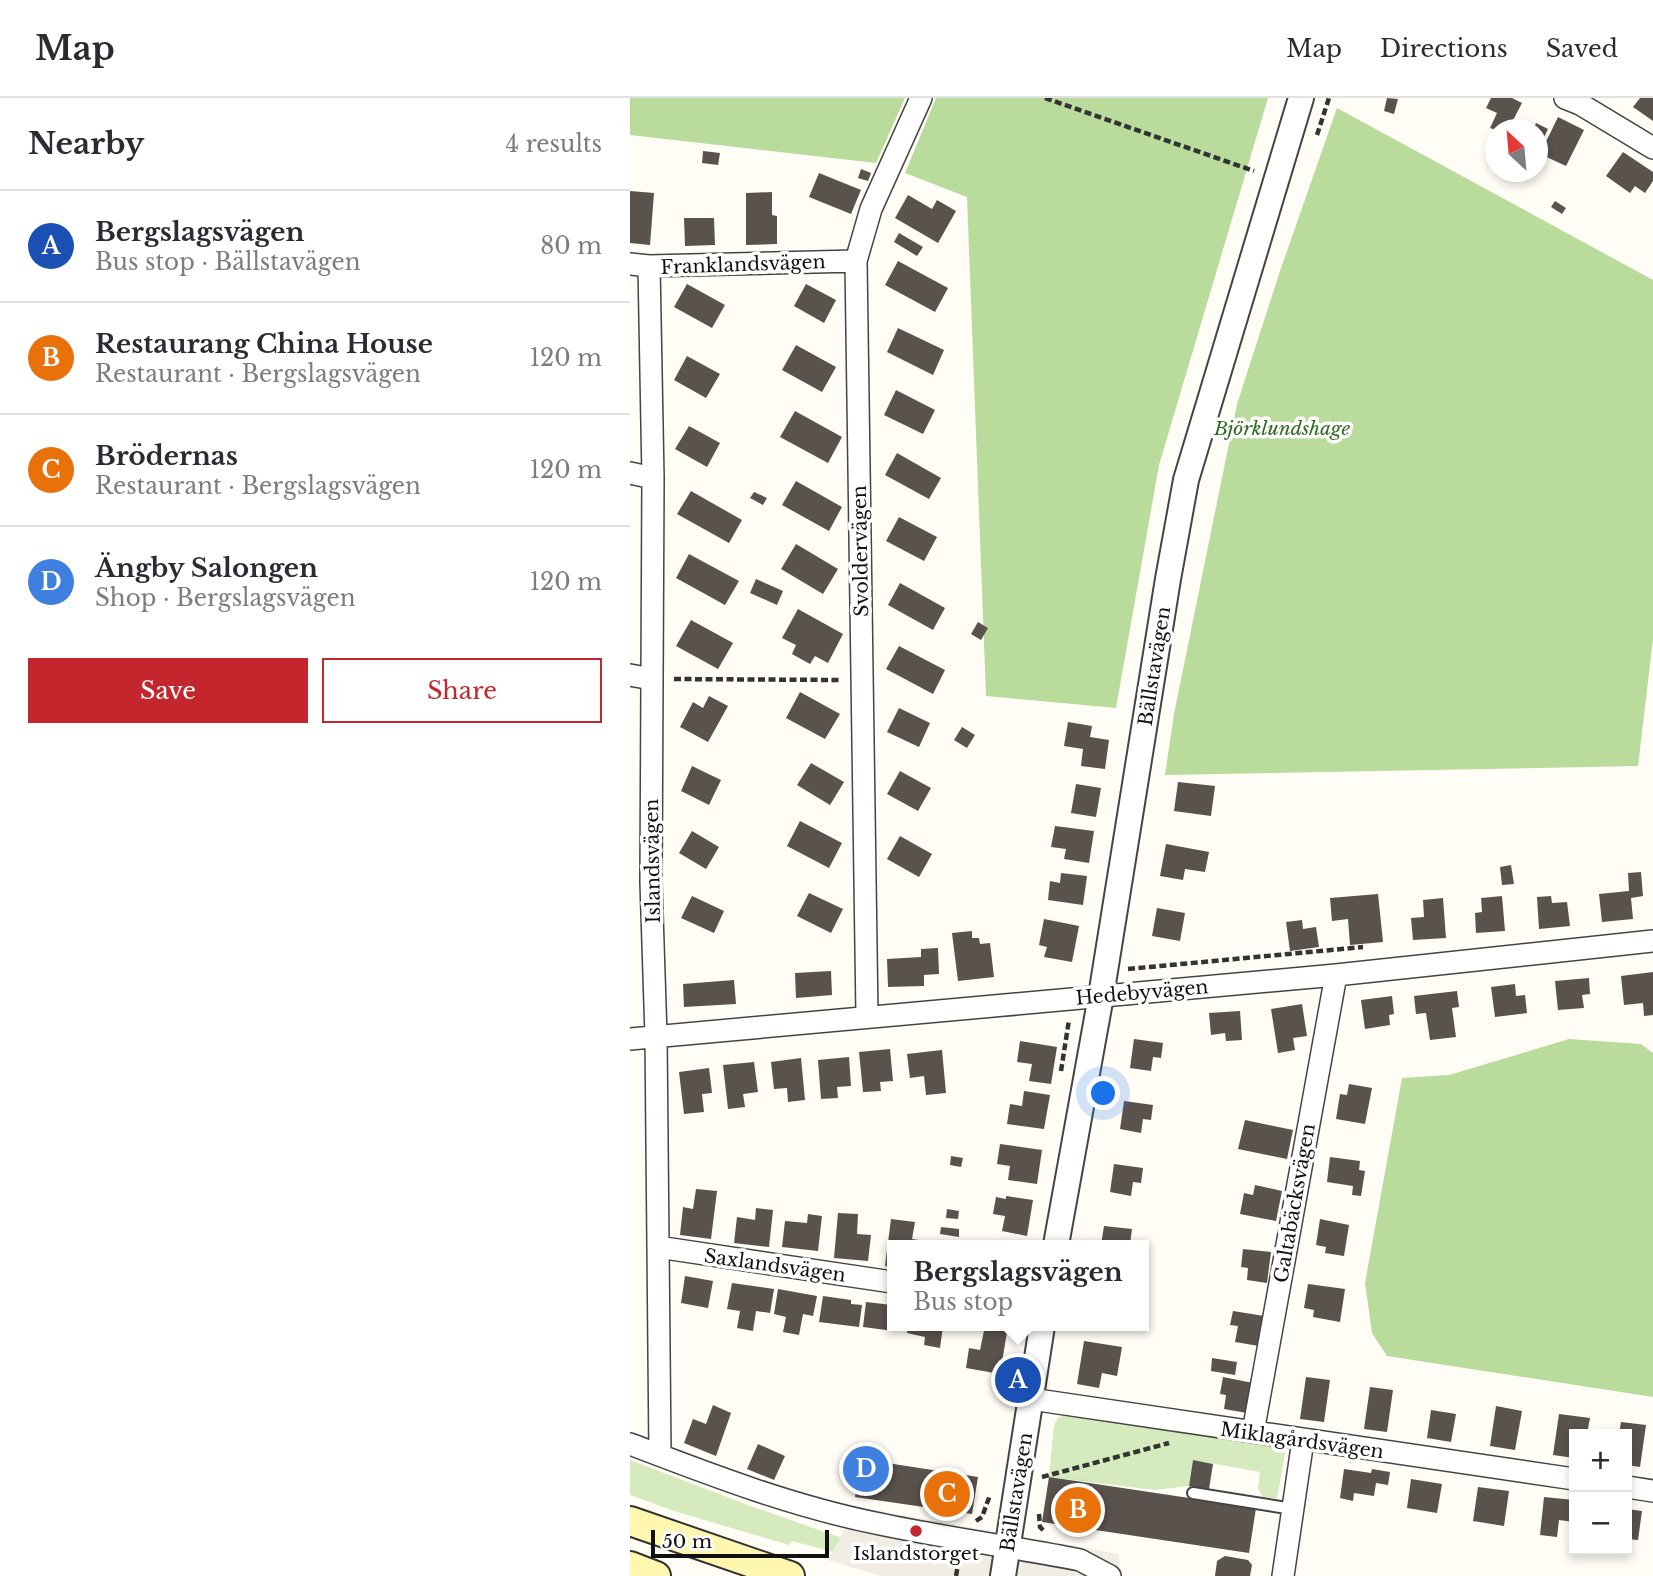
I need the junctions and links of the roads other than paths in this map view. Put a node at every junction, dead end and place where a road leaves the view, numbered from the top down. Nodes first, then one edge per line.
1 (921, 98) edge
2 (1301, 98) edge
3 (1566, 98) edge
4 (1653, 148) edge
5 (856, 261) junction
6 (640, 265) edge
7 (630, 473) edge
8 (653, 478) junction
9 (630, 675) edge
10 (652, 679) junction
11 (640, 880) edge
12 (1653, 941) edge
13 (1336, 975) junction
14 (1112, 995) junction
15 (867, 1016) junction
16 (656, 1036) junction
17 (630, 1039) edge
18 (1057, 1240) edge
19 (658, 1248) junction
20 (887, 1281) edge
21 (1041, 1331) edge
22 (1031, 1399) junction
23 (1253, 1432) junction
24 (1303, 1440) junction
25 (630, 1444) edge
26 (660, 1455) junction
27 (1569, 1478) edge
28 (1632, 1488) edge
29 (1653, 1490) edge
30 (1193, 1493) dead end
31 (1293, 1509) junction
32 (630, 1521) edge
33 (1007, 1546) junction
34 (630, 1566) edge
35 (656, 1576) edge
36 (790, 1576) edge
37 (1003, 1576) edge
38 (1110, 1576) edge
39 (1283, 1576) edge

1 - 5 street, Svoldervägen
2 - 14 street, Bällstavägen
3 - 4 street
5 - 6 street, Franklandsvägen
5 - 15 street, Svoldervägen
6 - 8 street, Islandsvägen
7 - 8 street
8 - 10 street, Islandsvägen
9 - 10 street
10 - 11 street, Islandsvägen
11 - 16 street, Islandsvägen
12 - 13 street, Hedebyvägen
13 - 14 street, Hedebyvägen
13 - 23 street, Galtabäcksvägen
14 - 15 street, Hedebyvägen
14 - 18 street, Bällstavägen
15 - 16 street, Hedebyvägen
16 - 17 street, Hedebyvägen
16 - 19 street, Islandsvägen
19 - 20 street, Saxlandsvägen
19 - 26 street, Islandsvägen
21 - 22 street, Bällstavägen
22 - 23 street, Miklagårdsvägen
22 - 33 street, Bällstavägen
23 - 24 street, Miklagårdsvägen
24 - 27 street, Miklagårdsvägen
24 - 31 street
25 - 26 street
26 - 33 street
28 - 29 street
30 - 31 lane
31 - 39 street
32 - 36 main road
33 - 37 street, Bällstavägen
33 - 38 street
34 - 35 main road

